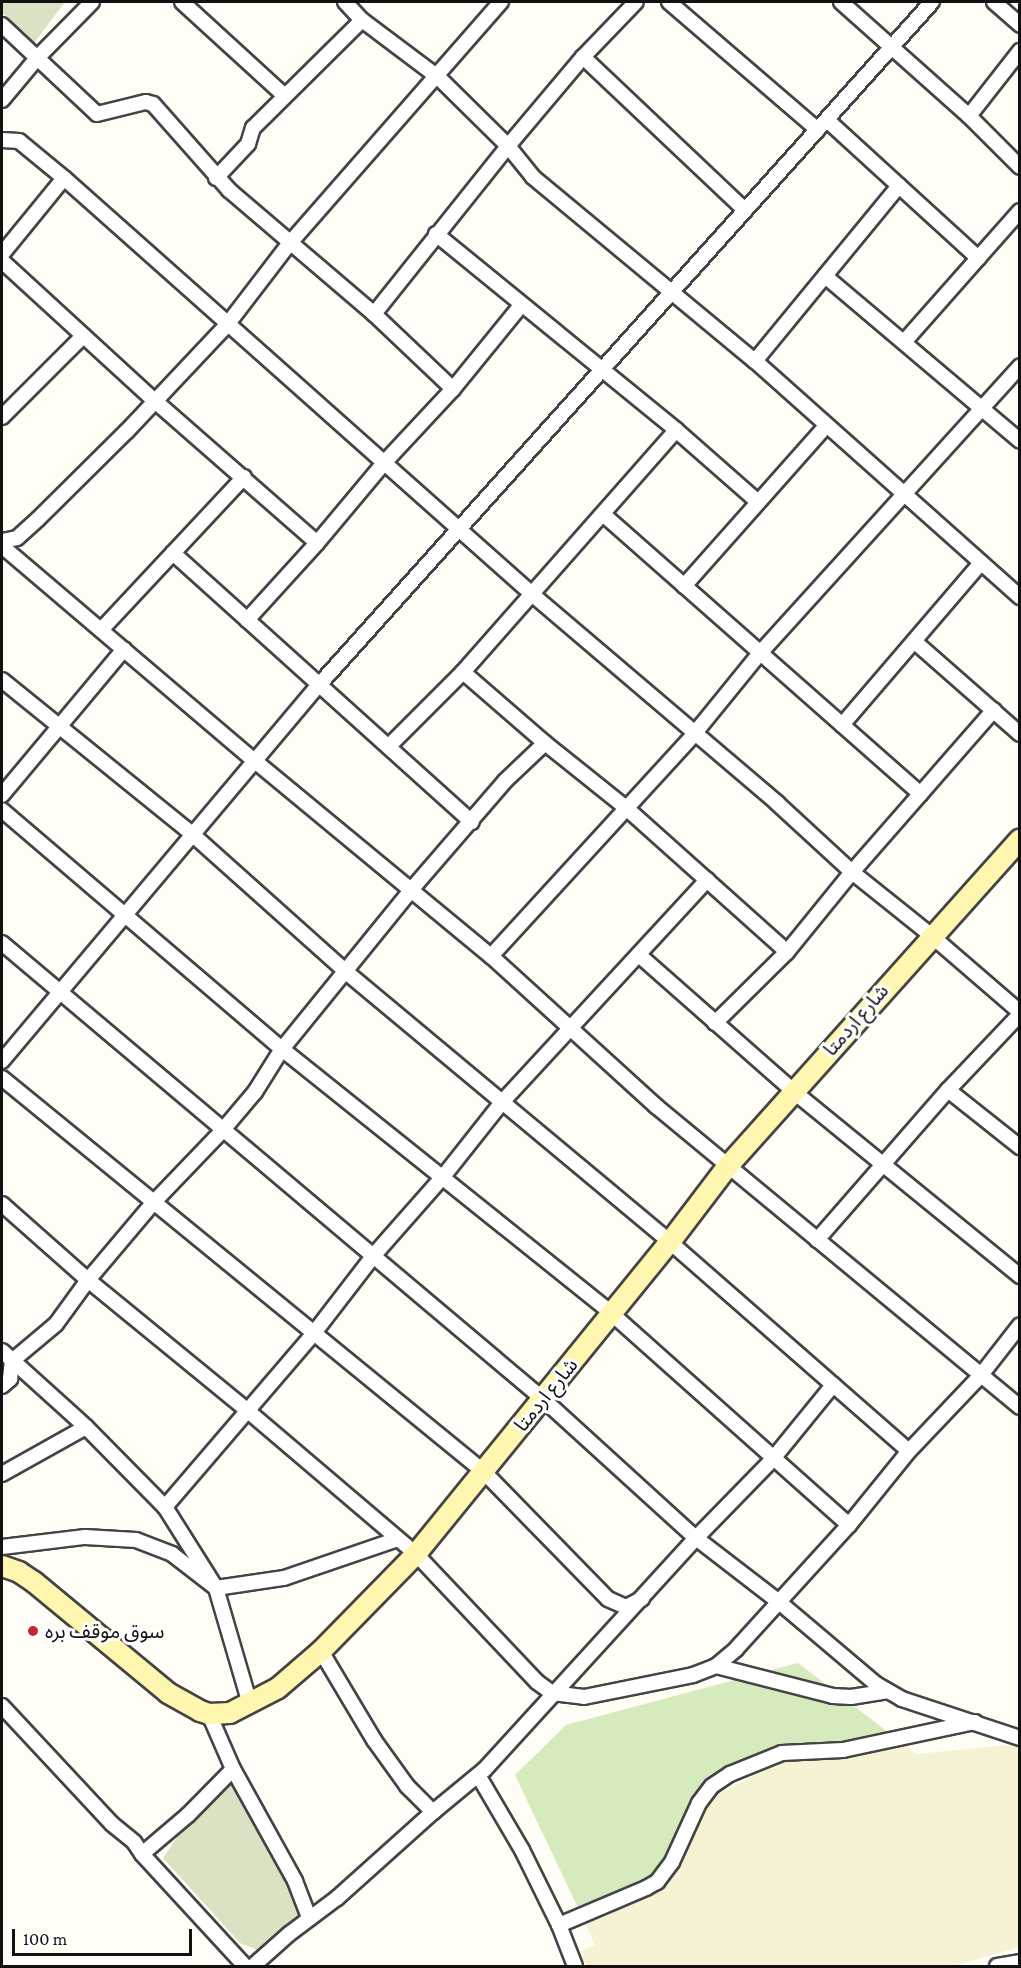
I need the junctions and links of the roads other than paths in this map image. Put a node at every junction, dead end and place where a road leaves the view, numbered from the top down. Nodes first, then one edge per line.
1 (92, 2) edge
2 (182, 2) edge
3 (345, 2) edge
4 (501, 2) edge
5 (636, 2) edge
6 (669, 2) edge
7 (841, 2) edge
8 (932, 2) edge
9 (994, 2) edge
10 (362, 20) junction
11 (2, 25) edge
12 (1020, 25) edge
13 (891, 48) junction
14 (1020, 51) edge
15 (38, 57) junction
16 (584, 57) junction
17 (438, 77) junction
18 (284, 95) junction
19 (2, 100) edge
20 (969, 116) junction
21 (823, 125) junction
22 (2, 140) edge
23 (508, 146) junction
24 (1020, 167) edge
25 (64, 178) junction
26 (216, 178) junction
27 (899, 186) junction
28 (745, 210) junction
29 (1020, 211) edge
30 (436, 234) junction
31 (289, 244) junction
32 (2, 254) edge
33 (978, 258) junction
34 (2, 261) edge
35 (825, 276) junction
36 (673, 291) junction
37 (522, 304) junction
38 (374, 314) junction
39 (227, 326) junction
40 (83, 336) junction
41 (904, 342) junction
42 (755, 361) junction
43 (1020, 366) edge
44 (603, 371) junction
45 (453, 389) junction
46 (155, 401) junction
47 (981, 408) junction
48 (2, 416) edge
49 (826, 426) junction
50 (676, 430) junction
51 (1020, 441) edge
52 (383, 464) junction
53 (244, 477) junction
54 (904, 494) junction
55 (758, 502) junction
56 (604, 515) junction
57 (458, 529) junction
58 (2, 541) edge
59 (317, 543) junction
60 (2, 546) edge
61 (172, 553) junction
62 (981, 563) junction
63 (684, 586) junction
64 (533, 595) junction
65 (1020, 597) edge
66 (247, 620) junction
67 (101, 630) junction
68 (914, 641) junction
69 (124, 648) junction
70 (760, 653) junction
71 (463, 672) junction
72 (2, 680) edge
73 (318, 686) junction
74 (994, 710) junction
75 (842, 725) junction
76 (58, 726) junction
77 (695, 733) junction
78 (1020, 734) edge
79 (545, 744) junction
80 (389, 746) junction
81 (255, 761) junction
82 (920, 794) junction
83 (2, 795) edge
84 (625, 807) junction
85 (2, 810) edge
86 (472, 822) junction
87 (192, 834) junction
88 (1020, 839) edge
89 (852, 872) junction
90 (707, 880) junction
91 (411, 890) junction
92 (124, 914) junction
93 (933, 937) junction
94 (2, 942) edge
95 (787, 952) junction
96 (639, 955) junction
97 (491, 956) junction
98 (345, 971) junction
99 (60, 991) junction
100 (1020, 1013) edge
101 (715, 1023) junction
102 (570, 1029) junction
103 (282, 1049) junction
104 (2, 1061) edge
105 (2, 1078) edge
106 (948, 1090) junction
107 (793, 1091) junction
108 (503, 1101) junction
109 (222, 1131) junction
110 (1020, 1147) edge
111 (881, 1164) junction
112 (728, 1166) junction
113 (442, 1178) junction
114 (154, 1202) junction
115 (2, 1204) edge
116 (817, 1240) junction
117 (670, 1242) junction
118 (374, 1256) junction
119 (1020, 1276) edge
120 (88, 1280) junction
121 (611, 1313) junction
122 (1020, 1325) edge
123 (314, 1333) junction
124 (2, 1351) edge
125 (12, 1361) junction
126 (981, 1375) junction
127 (833, 1385) junction
128 (2, 1386) edge
129 (543, 1399) junction
130 (1020, 1407) edge
131 (248, 1411) junction
132 (86, 1427) junction
133 (909, 1451) junction
134 (772, 1460) junction
135 (484, 1472) junction
136 (2, 1474) edge
137 (165, 1507) junction
138 (849, 1526) junction
139 (696, 1538) junction
140 (398, 1539) junction
141 (2, 1547) edge
142 (416, 1554) junction
143 (2, 1566) edge
144 (216, 1588) junction
145 (642, 1599) junction
146 (778, 1602) junction
147 (321, 1652) junction
148 (716, 1666) junction
149 (887, 1691) junction
150 (552, 1693) junction
151 (250, 1704) junction
152 (2, 1706) edge
153 (209, 1714) junction
154 (976, 1722) junction
155 (1020, 1738) edge
156 (232, 1769) junction
157 (478, 1775) junction
158 (433, 1812) junction
159 (142, 1854) junction
160 (309, 1918) junction
161 (559, 1925) junction
162 (1020, 1962) edge
163 (245, 1966) edge
164 (253, 1966) edge
165 (575, 1966) edge
166 (996, 1966) edge

1 - 15 street
2 - 18 street
3 - 10 street
4 - 17 street
5 - 16 street
6 - 21 street
7 - 13 street
8 - 13 street
9 - 12 street
10 - 17 street
10 - 18 street
11 - 15 street
13 - 20 street
13 - 21 street
14 - 20 street
15 - 19 street
15 - 26 street
16 - 23 street
16 - 28 street
17 - 23 street
17 - 31 street
18 - 26 street
20 - 24 street
21 - 27 street
21 - 28 street
22 - 25 street
23 - 30 street
23 - 36 street
25 - 32 street
25 - 39 street
26 - 31 street
27 - 33 street
27 - 35 street
28 - 36 street
29 - 33 street
30 - 37 street
30 - 38 street
31 - 38 street
31 - 39 street
33 - 41 street
34 - 40 street
35 - 41 street
35 - 42 street
36 - 42 street
36 - 44 street
37 - 44 street
37 - 45 street
38 - 45 street
39 - 46 street
39 - 52 street
40 - 46 street
40 - 48 street
41 - 47 street
42 - 49 street
43 - 47 street
44 - 50 street
44 - 57 street
45 - 52 street
46 - 53 street
46 - 58 street
47 - 51 street
47 - 54 street
49 - 54 street
49 - 55 street
50 - 55 street
50 - 56 street
52 - 57 street
52 - 59 street
53 - 59 street
53 - 61 street
54 - 62 street
54 - 70 street
55 - 63 street
56 - 63 street
56 - 64 street
57 - 64 street
57 - 73 street
59 - 66 street
60 - 67 street
61 - 66 street
61 - 67 street
62 - 65 street
62 - 68 street
63 - 70 street
64 - 71 street
64 - 77 street
66 - 73 street
67 - 69 street
68 - 74 street
68 - 75 street
69 - 76 street
69 - 81 street
70 - 75 street
70 - 77 street
71 - 79 street
71 - 80 street
72 - 76 street
73 - 80 street
73 - 81 street
74 - 78 street
74 - 82 street
75 - 82 street
76 - 83 street
76 - 87 street
77 - 84 street
77 - 89 street
79 - 84 street
79 - 86 street
80 - 86 street
81 - 87 street
81 - 91 street
82 - 89 street
84 - 90 street
84 - 97 street
85 - 92 street
86 - 91 street
87 - 92 street
87 - 98 street
88 - 93 main road, شارع اردمتا
89 - 93 street
89 - 95 street
90 - 95 street
90 - 96 street
91 - 97 street
91 - 98 street
92 - 99 street
92 - 103 street
93 - 100 street
93 - 107 main road, شارع اردمتا
94 - 99 street
95 - 101 street
96 - 101 street
96 - 102 street
97 - 102 street
98 - 103 street
98 - 108 street
99 - 104 street
99 - 109 street
100 - 106 street
101 - 107 street
102 - 108 street
102 - 112 street
103 - 109 street
103 - 113 street
105 - 114 street
106 - 110 street
106 - 111 street
107 - 111 street
107 - 112 main road, شارع اردمتا
108 - 113 street
108 - 117 street
109 - 114 street
109 - 118 street
111 - 116 street
111 - 119 street
112 - 116 street
112 - 117 main road, شارع اردمتا
113 - 118 street
113 - 121 street
114 - 120 street
114 - 123 street
115 - 120 street
116 - 126 street
117 - 121 main road, شارع اردمتا
117 - 127 street
118 - 123 street
118 - 129 street
120 - 125 street
120 - 131 street
121 - 129 main road, شارع اردمتا
121 - 134 street
122 - 126 street
123 - 131 street
123 - 135 street
124 - 125 street
125 - 128 street
125 - 132 street
126 - 130 street
126 - 133 street
127 - 133 street
127 - 134 street
129 - 135 main road, شارع اردمتا
129 - 139 street
131 - 137 street
131 - 140 street
132 - 136 street
132 - 137 street
133 - 138 street
134 - 138 street
134 - 139 street
135 - 142 main road, شارع اردمتا
135 - 145 street
137 - 144 street
138 - 146 street
139 - 145 street
139 - 146 street
140 - 142 street
140 - 144 street
141 - 144 street
142 - 147 main road, شارع اردمتا
142 - 150 street
143 - 153 main road
144 - 151 street
145 - 150 street
146 - 148 street
146 - 149 street
147 - 151 main road, شارع اردمتا
147 - 158 street
148 - 149 street
148 - 150 street
149 - 154 street
150 - 157 street
151 - 153 main road, شارع اردمتا
152 - 159 street
153 - 156 street
154 - 155 street
154 - 161 street
156 - 159 street
156 - 160 street
157 - 158 street
157 - 161 street
158 - 160 street
159 - 163 street
160 - 164 street
161 - 165 street
162 - 166 street

